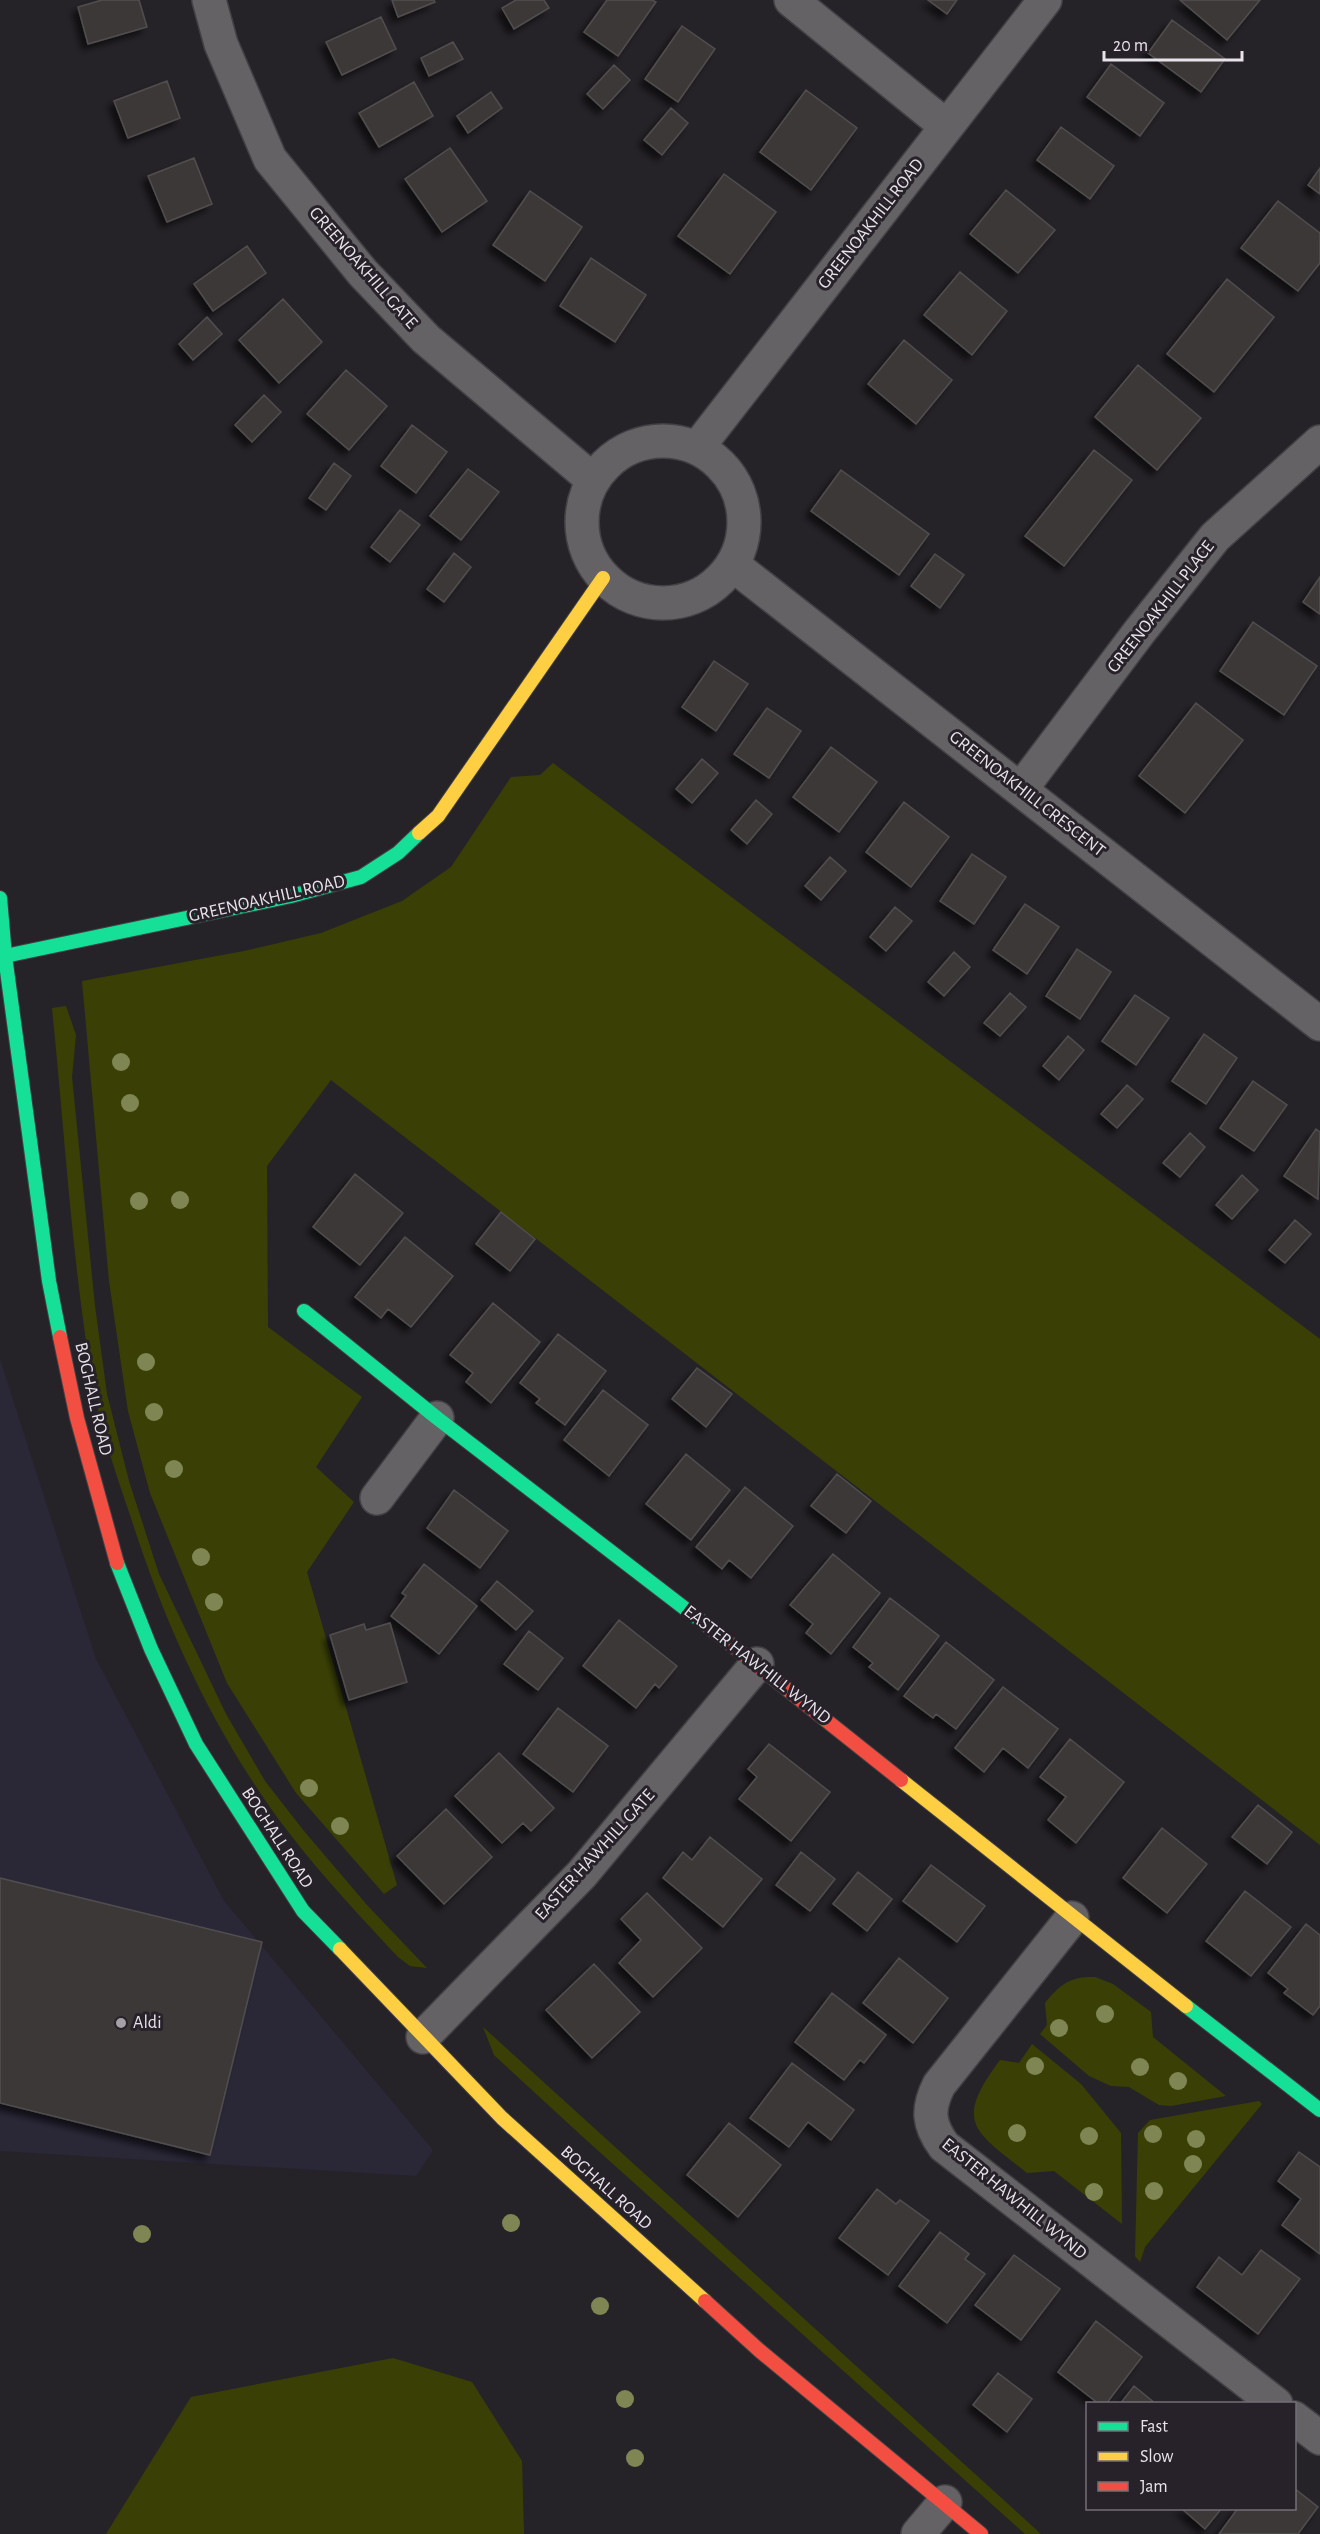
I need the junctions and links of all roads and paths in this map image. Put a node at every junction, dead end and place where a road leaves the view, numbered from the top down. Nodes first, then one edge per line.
1 (209, 0) edge
2 (791, 0) edge
3 (1045, 0) edge
4 (946, 126) junction
5 (1320, 442) edge
6 (698, 447) junction
7 (593, 480) junction
8 (733, 565) junction
9 (603, 578) junction
10 (1021, 789) junction
11 (0, 898) edge
12 (5, 956) junction
13 (1320, 1024) edge
14 (304, 1311) dead end
15 (438, 1418) junction
16 (376, 1498) dead end
17 (757, 1664) junction
18 (1072, 1918) junction
19 (423, 2037) junction
20 (1320, 2110) edge
21 (1275, 2402) edge
22 (1296, 2420) edge
23 (1320, 2438) edge
24 (945, 2502) junction
25 (918, 2534) edge
26 (981, 2534) edge

1 - 7 street, GREENOAKHILL GATE
2 - 4 street
3 - 4 street, GREENOAKHILL ROAD
4 - 6 street, GREENOAKHILL ROAD
5 - 10 street, GREENOAKHILL PLACE
6 - 7 street
6 - 8 street
7 - 9 street
8 - 9 street
8 - 10 street, GREENOAKHILL CRESCENT
9 - 12 street, GREENOAKHILL ROAD
10 - 13 street, GREENOAKHILL CRESCENT
11 - 12 street, BOGHALL ROAD
12 - 19 street, BOGHALL ROAD
14 - 15 street, EASTER HAWHILL WYND
15 - 16 street
15 - 17 street, EASTER HAWHILL WYND
17 - 18 street, EASTER HAWHILL WYND
17 - 19 street, EASTER HAWHILL GATE
18 - 20 street, EASTER HAWHILL WYND
18 - 21 street, EASTER HAWHILL WYND
19 - 24 street, BOGHALL ROAD
22 - 23 street
24 - 25 street
24 - 26 street, BOGHALL ROAD

